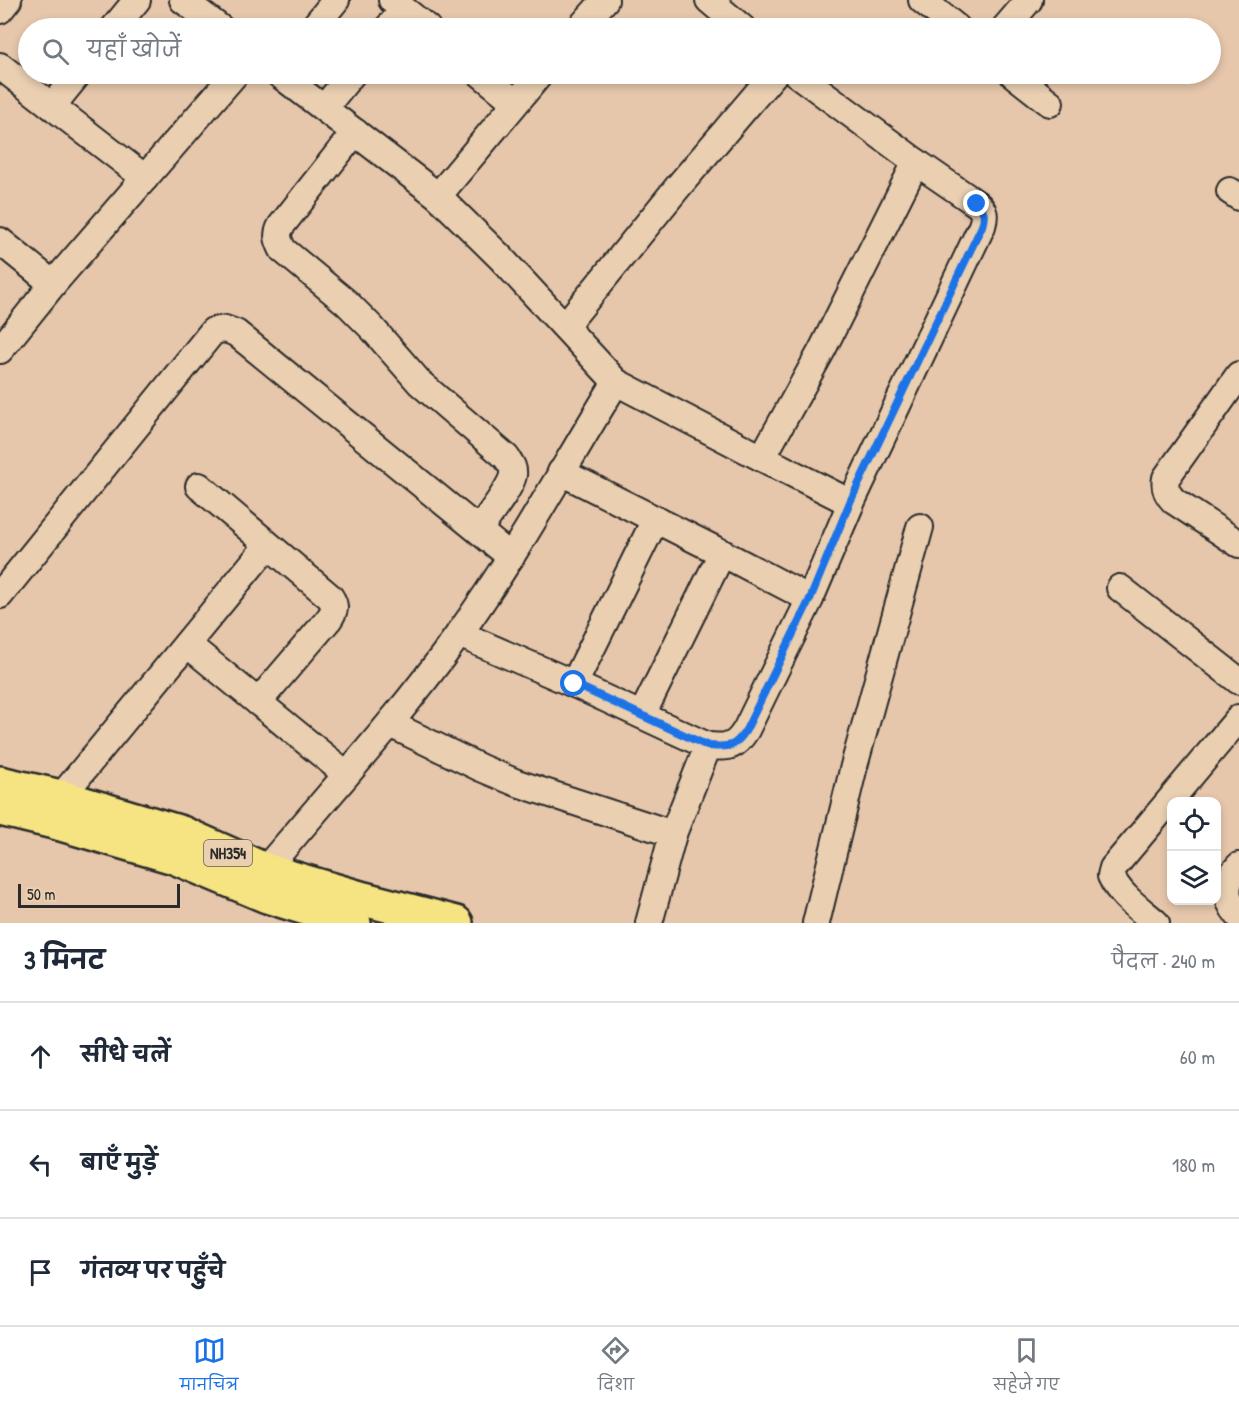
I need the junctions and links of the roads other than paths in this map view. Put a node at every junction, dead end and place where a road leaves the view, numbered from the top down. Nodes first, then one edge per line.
1 (8, 0) edge
2 (137, 0) edge
3 (183, 0) edge
4 (336, 0) edge
5 (605, 0) edge
6 (709, 0) edge
7 (922, 0) edge
8 (1029, 0) edge
9 (0, 10) edge
10 (122, 18) edge
11 (207, 18) edge
12 (321, 18) edge
13 (589, 18) edge
14 (730, 18) edge
15 (944, 18) edge
16 (1014, 18) edge
17 (0, 66) edge
18 (18, 80) edge
19 (23, 84) edge
20 (70, 84) edge
21 (226, 84) edge
22 (292, 84) edge
23 (344, 84) edge
24 (493, 84) edge
25 (531, 84) edge
26 (765, 84) edge
27 (811, 84) edge
28 (1025, 84) edge
29 (515, 102) junction
30 (1050, 104) dead end
31 (52, 106) junction
32 (324, 108) junction
33 (355, 132) junction
34 (916, 162) junction
35 (145, 178) junction
36 (438, 196) junction
37 (0, 241) edge
38 (53, 284) junction
39 (565, 326) junction
40 (0, 350) edge
41 (1239, 375) edge
42 (616, 382) junction
43 (762, 458) junction
44 (561, 472) junction
45 (199, 486) dead end
46 (850, 502) junction
47 (655, 520) junction
48 (920, 526) dead end
49 (479, 530) junction
50 (1239, 544) edge
51 (268, 545) junction
52 (722, 553) junction
53 (511, 557) junction
54 (1120, 588) dead end
55 (0, 595) edge
56 (810, 599) junction
57 (459, 634) junction
58 (187, 644) junction
59 (1239, 681) edge
60 (574, 684) junction
61 (258, 702) junction
62 (642, 715) junction
63 (1239, 718) edge
64 (390, 724) junction
65 (708, 746) junction
66 (346, 774) junction
67 (0, 783) edge
68 (61, 797) junction
69 (0, 809) edge
70 (673, 834) junction
71 (1239, 866) edge
72 (265, 870) junction
73 (1239, 916) edge
74 (354, 923) edge
75 (456, 923) edge
76 (649, 923) edge
77 (816, 923) edge
78 (1156, 923) edge

1 - 9 street
2 - 10 street
3 - 11 street
4 - 12 street
5 - 13 street
6 - 14 street
7 - 15 street
8 - 16 street
17 - 18 street
19 - 31 street
20 - 31 street
21 - 35 street
22 - 32 street
23 - 32 street
24 - 29 street
25 - 29 street
26 - 39 street
27 - 34 street
28 - 30 street
29 - 36 street
31 - 35 street
32 - 33 street
33 - 36 street
33 - 49 street
34 - 43 street
34 - 46 street
35 - 38 street
36 - 39 street
37 - 38 street
38 - 40 street
39 - 42 street
41 - 50 street
42 - 43 street
42 - 44 street
43 - 46 street
44 - 47 street
44 - 53 street
45 - 51 street
46 - 56 street
47 - 52 street
47 - 60 street
48 - 77 street
49 - 53 street
49 - 55 street
51 - 58 street
51 - 61 street
52 - 56 street
52 - 62 street
53 - 57 street
54 - 59 street
56 - 65 street
57 - 60 street
57 - 64 street
58 - 61 street
58 - 68 street
60 - 62 street
61 - 66 street
62 - 65 street
63 - 78 street
64 - 66 street
64 - 70 street
65 - 70 street
66 - 72 street
67 - 68 highway, NH354
68 - 72 highway, NH354
69 - 74 highway, NH354
70 - 76 street
71 - 73 street
72 - 75 highway, NH354

